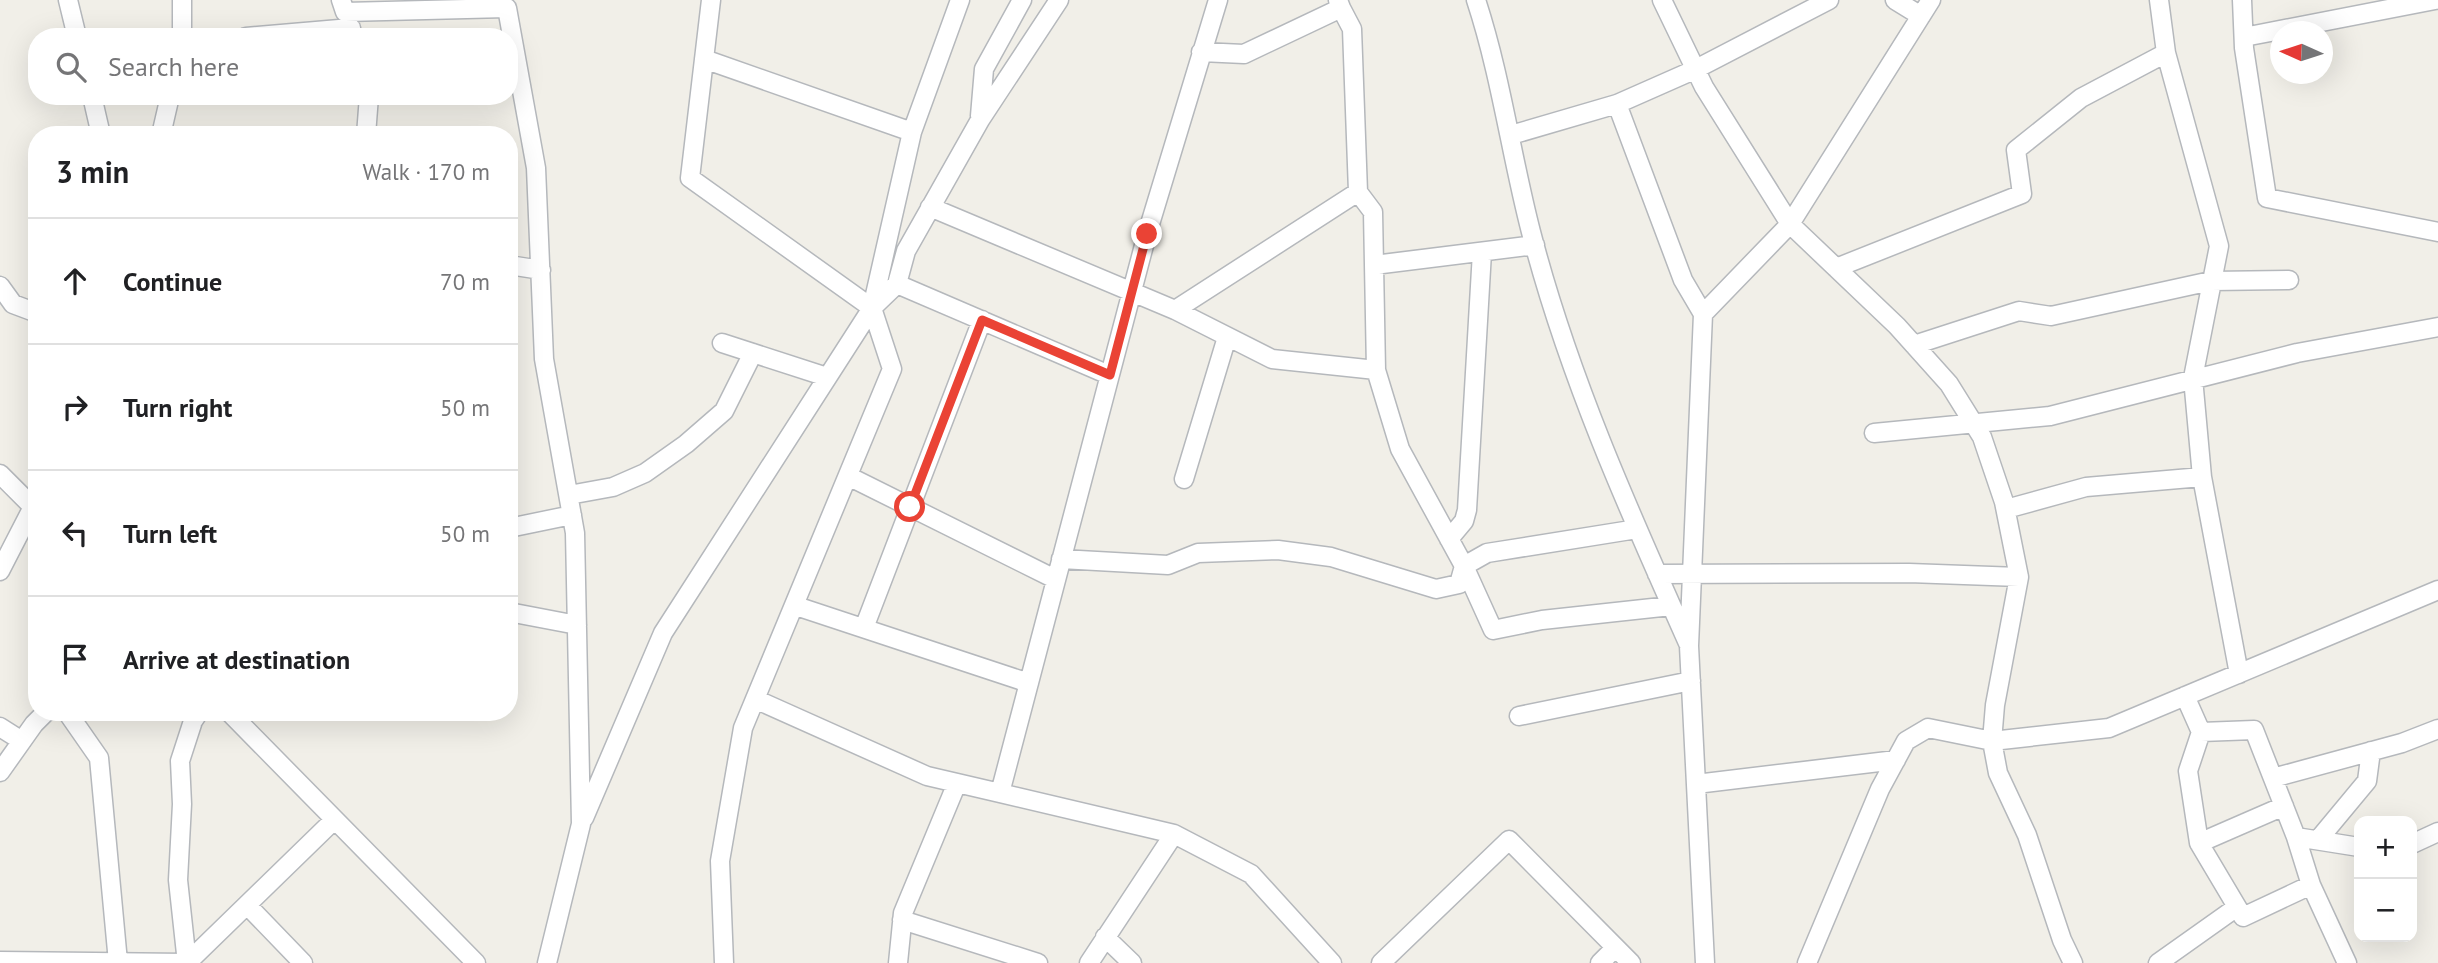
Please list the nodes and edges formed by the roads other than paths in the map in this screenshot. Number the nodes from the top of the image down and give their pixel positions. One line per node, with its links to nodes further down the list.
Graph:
1 (68, 0): 20 (street)
2 (182, 0): 21 (street)
3 (711, 0): 27 (street)
4 (960, 0): 38 (street)
5 (1022, 0): 34 (street)
6 (1059, 0): 34 (street)
7 (1218, 0): 25 (street)
8 (1476, 0): 39 (street)
9 (1662, 0): 29 (street)
10 (1829, 0): 29 (street)
11 (1895, 0): 18 (street)
12 (1931, 0): 18 (street)
13 (2159, 0): 26 (street)
14 (2242, 0): 24 (street)
15 (2435, 0): 24 (street)
16 (493, 4): 19 (street); 23 (street)
17 (1340, 4): 25 (street); 40 (street)
18 (1921, 16): 42 (street)
19 (347, 19): 22 (street)
20 (75, 28)
21 (183, 28)
22 (296, 28)
23 (511, 28)
24 (2244, 37): 43 (street)
25 (1201, 52): 54 (street)
26 (2166, 53): 48 (street); 51 (street)
27 (704, 60): 38 (street); 55 (street)
28 (518, 65): 49 (street)
29 (1695, 70): 30 (street); 42 (street)
30 (1617, 104): 39 (street); 58 (street)
31 (94, 105): 35 (street)
32 (168, 105): 36 (street)
33 (368, 105): 37 (street)
34 (980, 120): 41 (street)
35 (99, 126)
36 (163, 126)
37 (367, 126)
38 (912, 132): 55 (street)
39 (1511, 135): 44 (street)
40 (1358, 192): 46 (street); 57 (street)
41 (930, 207): 52 (street); 54 (street)
42 (1790, 224): 48 (street); 58 (street)
43 (2438, 232)
44 (1535, 245): 45 (street); 82 (street)
45 (1482, 252): 46 (street); 83 (street)
46 (1374, 265): 65 (street)
47 (518, 266): 49 (street)
48 (1836, 268): 63 (street)
49 (541, 270): 75 (street)
50 (2289, 280): 51 (street)
51 (2211, 281): 63 (street); 68 (street)
52 (897, 284): 55 (street); 59 (street)
53 (0, 286): 56 (street)
54 (1131, 293): 57 (street); 66 (street)
55 (872, 309): 67 (street); 72 (street)
56 (28, 310)
57 (1175, 310): 61 (street)
58 (1703, 314): 88 (street)
59 (982, 320): 66 (street); 77 (street)
60 (2438, 327): 68 (street)
61 (1227, 337): 65 (street); 74 (street)
62 (722, 343): 64 (street)
63 (1914, 345): 69 (street)
64 (753, 353): 67 (street); 75 (street)
65 (1376, 370): 83 (street)
66 (1110, 375): 84 (street)
67 (827, 377): 122 (street)
68 (2193, 378): 69 (street); 73 (street)
69 (1973, 422): 70 (street); 78 (street)
70 (1874, 433)
71 (0, 474): 76 (street)
72 (848, 476): 77 (street); 92 (street)
73 (2202, 477): 78 (street); 98 (street)
74 (1184, 479)
75 (569, 495): 79 (street)
76 (28, 499)
77 (910, 507): 90 (street); 96 (street)
78 (2006, 509): 89 (street)
79 (572, 515): 81 (street); 95 (street)
80 (28, 518): 86 (street)
81 (518, 526)
82 (1637, 529): 85 (street); 87 (street)
83 (1449, 539): 85 (street)
84 (1061, 559): 85 (street); 90 (street)
85 (1464, 566): 93 (street)
86 (0, 571)
87 (1657, 574): 88 (street); 93 (street)
88 (1694, 574): 89 (street); 97 (street)
89 (2019, 577): 112 (street)
90 (1055, 579): 100 (street)
91 (2438, 590): 98 (street)
92 (796, 606): 96 (street); 102 (street)
93 (1671, 606): 97 (street)
94 (518, 614): 95 (street)
95 (577, 625): 122 (street)
96 (864, 628): 100 (street)
97 (1689, 646): 99 (street)
98 (2239, 674): 101 (street)
99 (1691, 681): 103 (street); 118 (street)
100 (1029, 683): 119 (street)
101 (2185, 696): 110 (street); 112 (street)
102 (755, 699): 117 (street); 143 (street)
103 (1519, 716)
104 (39, 721): 111 (street)
105 (73, 721): 138 (street)
106 (193, 721): 139 (street)
107 (238, 721): 121 (street)
108 (0, 727): 111 (street)
109 (2438, 729): 113 (street)
110 (2201, 732): 116 (street); 128 (street)
111 (22, 741): 115 (street)
112 (1992, 741): 114 (street); 154 (street)
113 (2371, 751): 116 (street); 126 (street)
114 (1896, 760): 118 (street); 153 (street)
115 (0, 772)
116 (2273, 778): 120 (street)
117 (957, 783): 119 (street); 133 (street)
118 (1696, 784): 152 (street)
119 (1000, 793): 124 (street)
120 (2284, 806): 125 (street); 128 (street)
121 (333, 821): 131 (street); 141 (street)
122 (581, 824): 142 (street)
123 (2438, 832): 127 (street)
124 (1174, 834): 134 (street); 148 (street)
125 (2296, 837): 126 (street); 130 (street)
126 (2318, 840): 129 (street)
127 (2417, 842)
128 (2199, 843): 132 (street)
129 (2354, 845)
130 (2311, 885): 132 (street); 136 (street)
131 (247, 905): 139 (street); 140 (street)
132 (2236, 907): 155 (street)
133 (902, 920): 144 (street); 145 (street)
134 (1105, 937): 146 (street); 147 (street)
135 (1615, 948): 149 (street); 150 (street); 151 (street)
136 (2339, 960)
137 (0, 961): 138 (street)
138 (118, 962): 139 (street)
139 (187, 963)
140 (303, 963)
141 (477, 963)
142 (547, 963)
143 (724, 963)
144 (898, 963)
145 (1038, 963)
146 (1089, 963)
147 (1132, 963)
148 (1332, 963)
149 (1381, 963)
150 (1600, 963)
151 (1631, 963)
152 (1706, 963)
153 (1807, 963)
154 (2073, 963)
155 (2158, 963)

